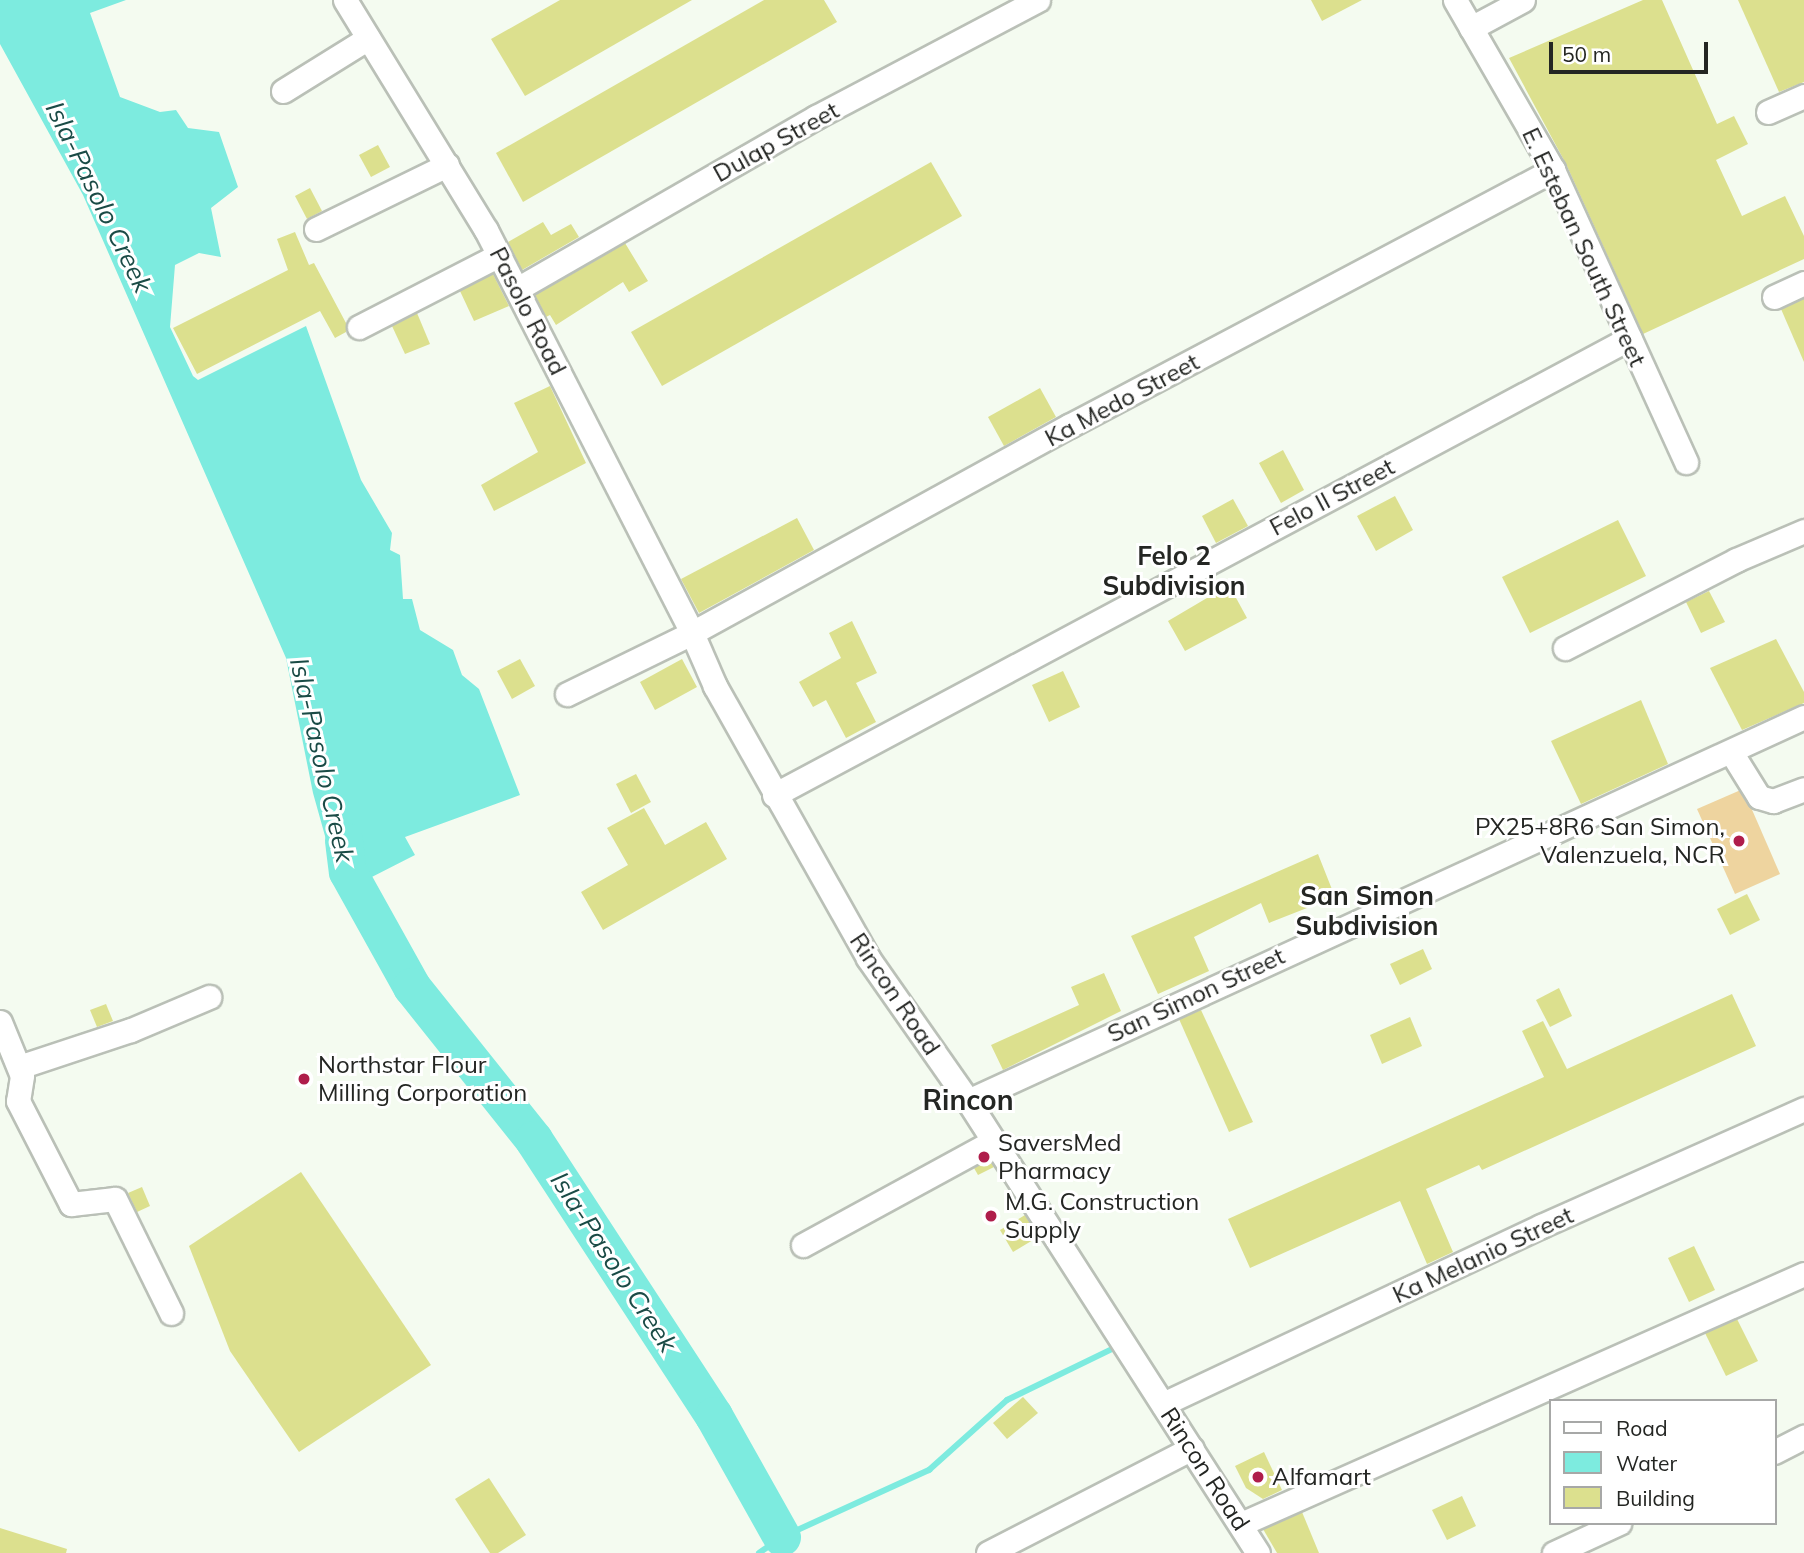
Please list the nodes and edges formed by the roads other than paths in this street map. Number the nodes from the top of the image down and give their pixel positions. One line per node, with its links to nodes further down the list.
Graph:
1 (345, 0): 6 (street, Pasolo Road)
2 (1038, 0): 15 (street, Dulap Street)
3 (1455, 0): 5 (street, E. Esteban South Street)
4 (1523, 0): 5 (street)
5 (1471, 28): 11 (street, E. Esteban South Street)
6 (368, 38): 7 (street); 10 (street, Pasolo Road)
7 (283, 91)
8 (1804, 96): 9 (street)
9 (1768, 112)
10 (447, 165): 12 (street); 13 (street, Pasolo Road)
11 (1553, 170): 18 (street, E. Esteban South Street); 21 (street, Ka Medo Street)
12 (316, 229)
13 (499, 256): 15 (street, Pasolo Road); 17 (street)
14 (1804, 282): 16 (street)
15 (517, 289): 21 (street, Pasolo Road)
16 (1774, 296)
17 (359, 327)
18 (1630, 338): 19 (street, E. Esteban South Street); 27 (street, Felo II Street)
19 (1686, 462)
20 (1804, 531): 22 (street)
21 (692, 633): 23 (street, Ka Medo Street); 27 (street, Rincon Road)
22 (1565, 648)
23 (567, 694)
24 (1804, 717): 25 (street, San Simon Street)
25 (1731, 752): 26 (street); 31 (street, San Simon Street)
26 (1804, 789)
27 (774, 795): 31 (street, Rincon Road)
28 (209, 997): 30 (street)
29 (0, 1022): 30 (street)
30 (19, 1067): 36 (street)
31 (968, 1101): 33 (street, Rincon Road)
32 (1804, 1109): 37 (street, Ka Melanio Street)
33 (994, 1141): 34 (street); 37 (street, Rincon Road)
34 (803, 1245)
35 (1804, 1274): 41 (street)
36 (171, 1313)
37 (1163, 1404): 39 (street, Rincon Road)
38 (1804, 1437): 40 (street)
39 (1192, 1448): 41 (street, Rincon Road); 43 (street)
40 (1776, 1451)
41 (1241, 1524): 44 (street, Rincon Road)
42 (1615, 1525): 45 (street)
43 (988, 1553)
44 (1258, 1553)
45 (1554, 1553)

